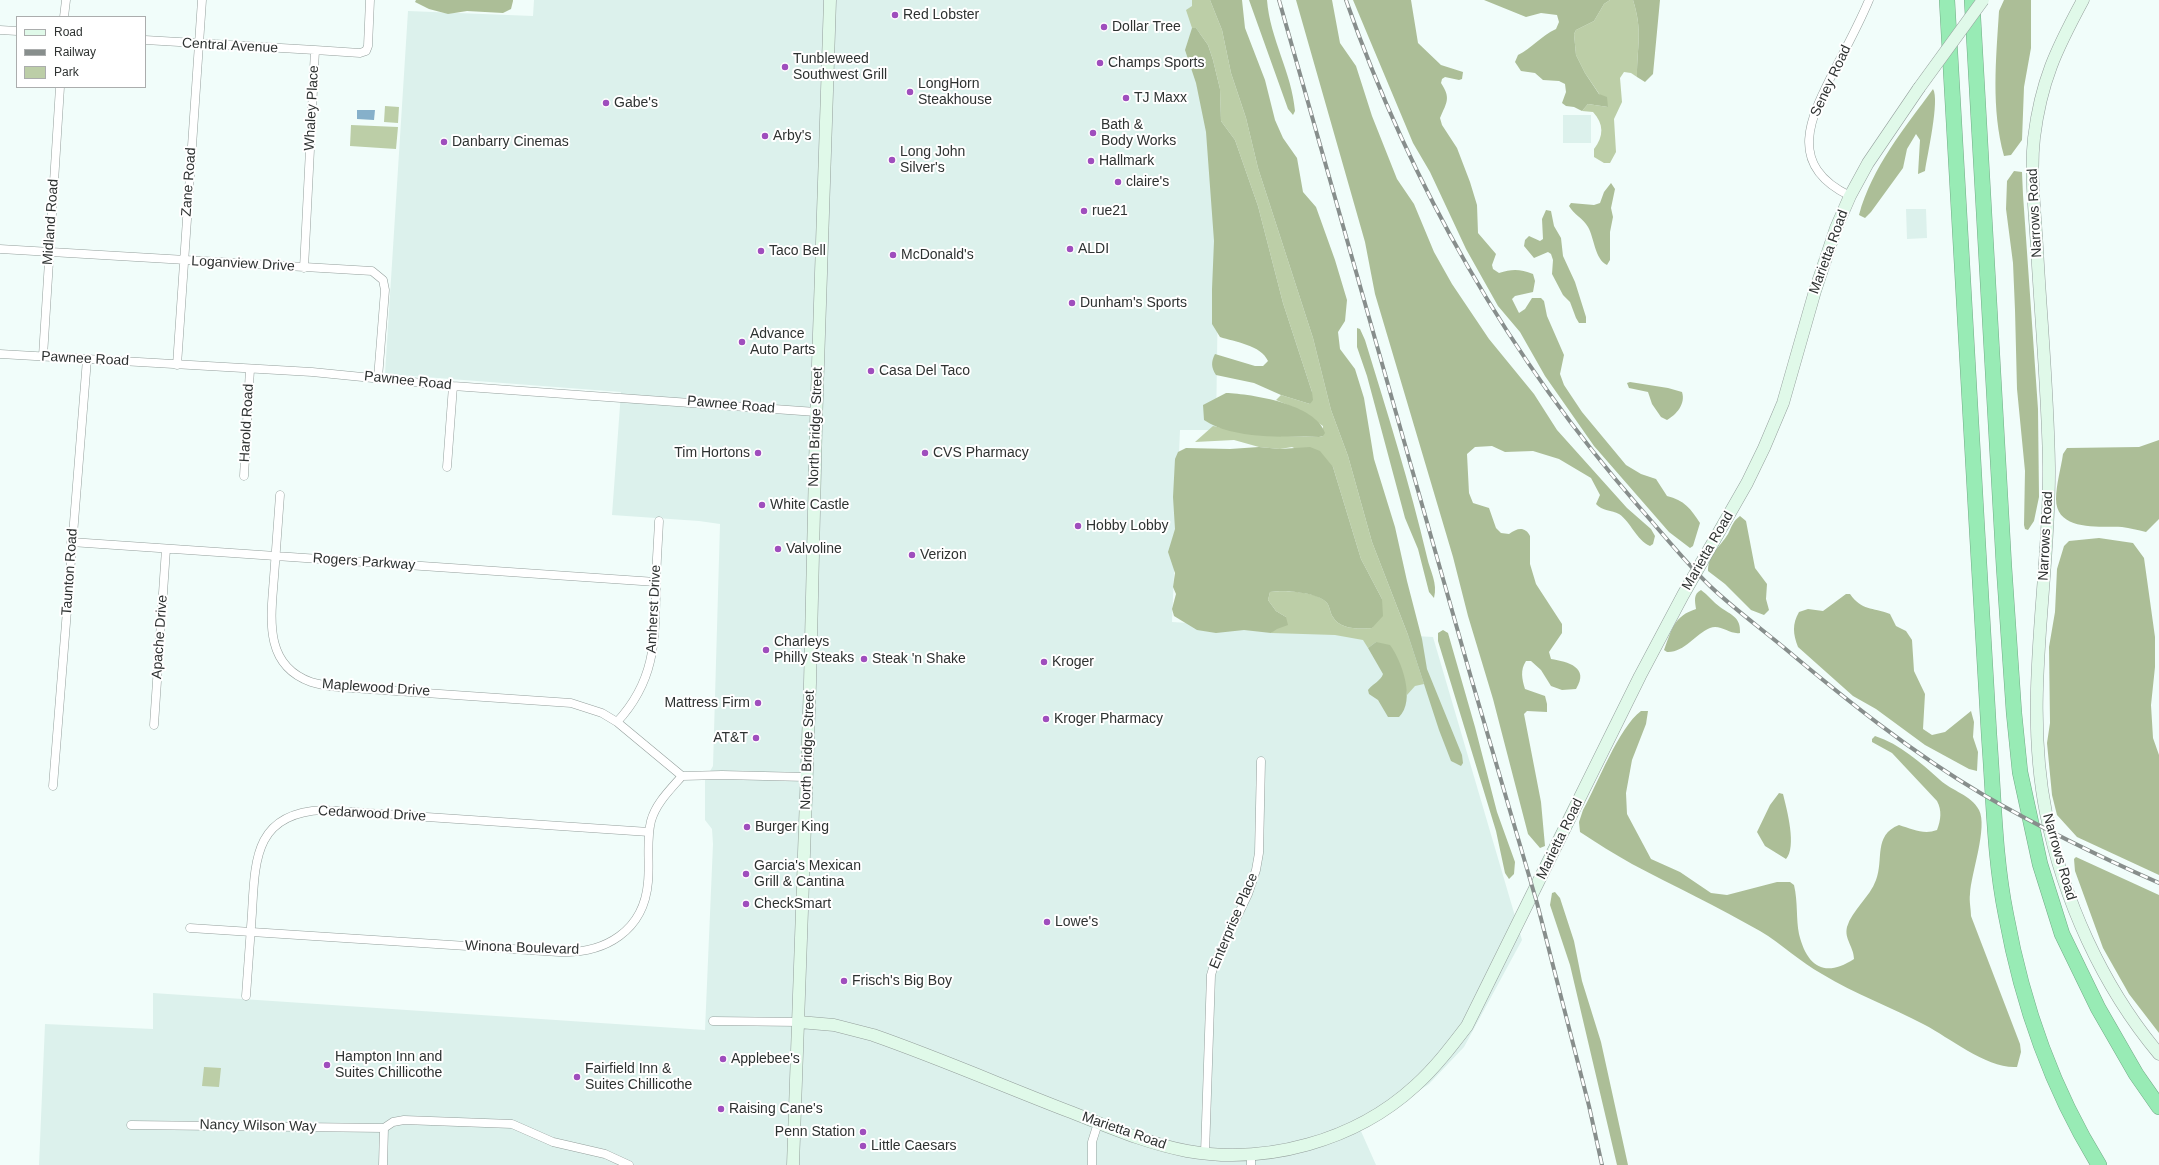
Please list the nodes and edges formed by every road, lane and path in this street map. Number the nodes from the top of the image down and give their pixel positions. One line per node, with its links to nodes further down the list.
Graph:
1 (66, 0): 10 (street)
2 (202, 0): 14 (street, Zane Road)
3 (370, 0): 15 (street, Whaley Place)
4 (830, 0): 29 (street, North Bridge Street)
5 (1869, 0): 17 (street, Seney Road)
6 (1947, 0): 61 (highway)
7 (1972, 0): 51 (highway)
8 (1983, 0): 17 (street, Marietta Road, bridge)
9 (2083, 0): 50 (street, Narrows Road)
10 (64, 16)
11 (0, 30): 12 (street)
12 (16, 31)
13 (146, 40): 14 (street, Central Avenue)
14 (198, 44): 15 (street, Central Avenue); 20 (street, Zane Road)
15 (315, 50): 21 (street, Whaley Place)
16 (60, 88): 19 (street, Midland Road)
17 (1850, 196): 56 (street, Marietta Road)
18 (0, 249): 19 (street, Loganview Drive)
19 (48, 252): 20 (street, Loganview Drive); 23 (street, Midland Road)
20 (184, 261): 21 (street, Loganview Drive); 25 (street, Zane Road)
21 (304, 268): 27 (street, Loganview Drive)
22 (0, 354): 23 (street, Pawnee Road)
23 (43, 356): 24 (street, Pawnee Road)
24 (87, 359): 25 (street, Pawnee Road); 34 (street, Taunton Road)
25 (177, 365): 26 (street, Pawnee Road)
26 (250, 369): 27 (street, Pawnee Road); 31 (street, Harold Road)
27 (378, 378): 28 (street, Pawnee Road)
28 (453, 386): 29 (street, Pawnee Road); 30 (street)
29 (816, 412): 42 (street, North Bridge Street)
30 (448, 467)
31 (244, 476)
32 (280, 495): 36 (street, Maplewood Drive)
33 (658, 522): 37 (street, Amherst Drive)
34 (71, 542): 35 (street, Rogers Parkway); 43 (street, Taunton Road)
35 (166, 549): 36 (street, Rogers Parkway); 39 (street, Apache Drive)
36 (276, 556): 37 (street, Rogers Parkway); 38 (street, Maplewood Drive)
37 (656, 582): 38 (street, Amherst Drive)
38 (617, 722): 41 (street)
39 (154, 725)
40 (1261, 761): 55 (street, Enterprise Place)
41 (682, 776): 42 (street); 44 (street, Winona Boulevard)
42 (806, 777): 49 (street, North Bridge Street)
43 (53, 786)
44 (649, 832): 46 (street, Winona Boulevard); 46 (street, Cedarwood Drive)
45 (190, 928): 46 (street, Winona Boulevard)
46 (250, 932): 47 (street, Cedarwood Drive)
47 (246, 996)
48 (713, 1020): 49 (street)
49 (799, 1022): 52 (street, Marietta Road); 59 (street, North Bridge Street)
50 (2159, 1054)
51 (2159, 1107)
52 (1098, 1123): 55 (street, Marietta Road); 60 (street)
53 (131, 1125): 54 (street, Nancy Wilson Way)
54 (384, 1128): 57 (street); 58 (street)
55 (1205, 1153): 56 (street, Marietta Road)
56 (1251, 1160)
57 (383, 1165)
58 (629, 1165)
59 (793, 1165)
60 (1092, 1165)
61 (2099, 1165)

